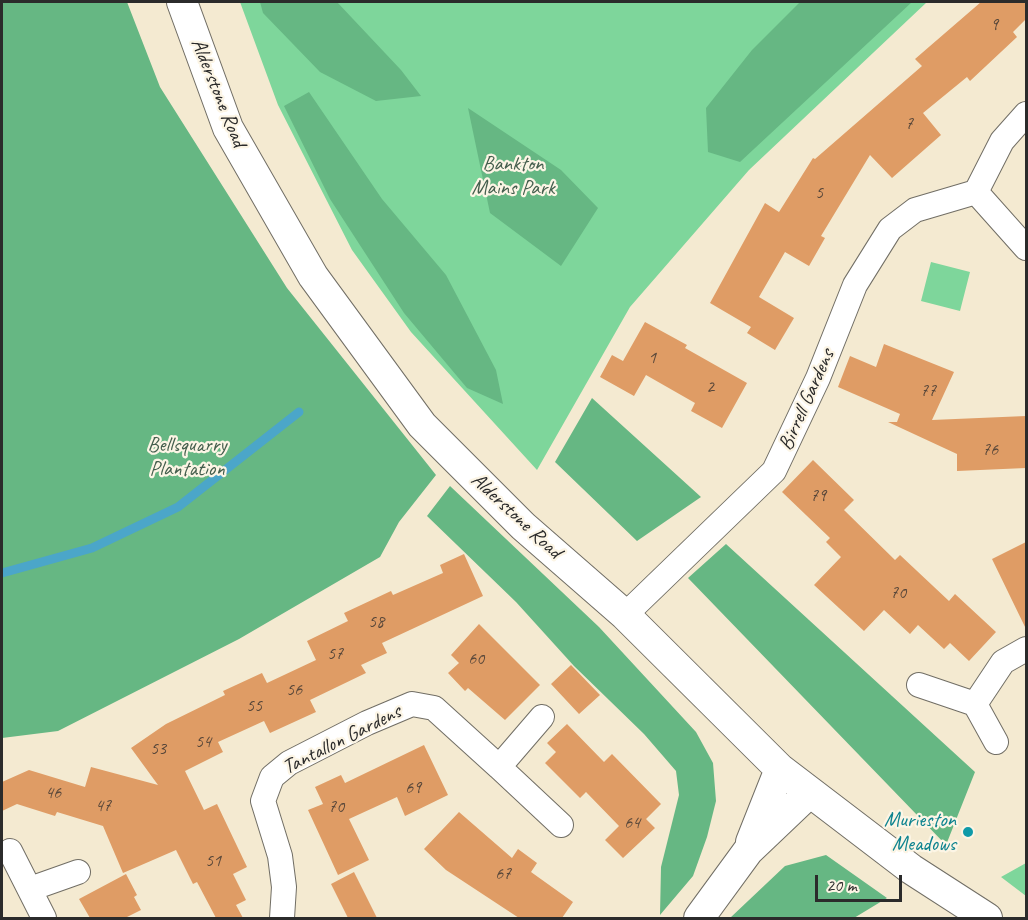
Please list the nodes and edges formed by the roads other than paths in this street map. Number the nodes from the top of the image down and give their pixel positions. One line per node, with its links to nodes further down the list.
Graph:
1 (182, 2): 5 (street, Alderstone Road)
2 (1026, 114): 3 (street)
3 (976, 192): 4 (street); 5 (street, Birrell Gardens)
4 (1026, 248)
5 (626, 615): 12 (street, Alderstone Road)
6 (1026, 649): 8 (street)
7 (919, 686): 8 (street)
8 (975, 704): 10 (street)
9 (542, 717): 11 (street)
10 (996, 742)
11 (499, 767): 14 (street, Tantallon Gardens); 20 (street, Tantallon Gardens)
12 (780, 770): 13 (street, Alderstone Road); 16 (street)
13 (808, 794): 16 (street); 22 (street, Alderstone Road)
14 (561, 825)
15 (10, 851): 18 (street)
16 (748, 851): 21 (street)
17 (78, 872): 18 (street)
18 (30, 889): 19 (street)
19 (44, 918)
20 (282, 918)
21 (699, 918)
22 (987, 918)

